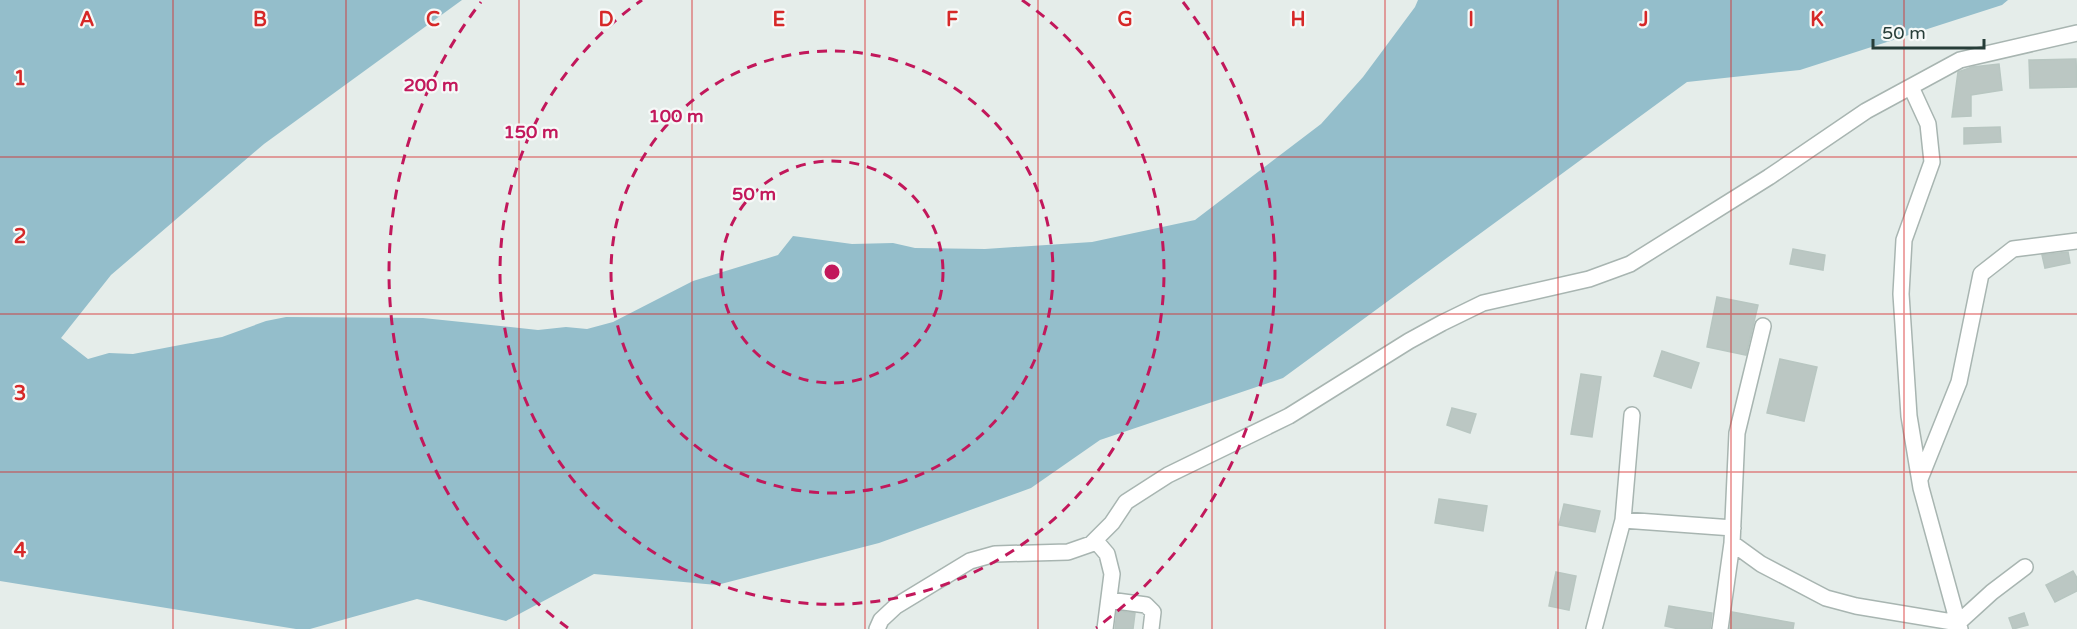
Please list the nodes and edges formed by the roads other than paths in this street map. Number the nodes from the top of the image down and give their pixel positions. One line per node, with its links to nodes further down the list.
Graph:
1 (2077, 33): 2 (street)
2 (1911, 87): 6 (street); 9 (street)
3 (2077, 241): 6 (street)
4 (1763, 326): 8 (street)
5 (1632, 415): 7 (street)
6 (1920, 478): 13 (street)
7 (1623, 520): 8 (street); 17 (street)
8 (1732, 536): 12 (street); 18 (street)
9 (1095, 540): 11 (street); 14 (street)
10 (2025, 567): 13 (street)
11 (1109, 600): 15 (street); 16 (street)
12 (1929, 624): 13 (street)
13 (1959, 626)
14 (877, 629)
15 (1105, 629)
16 (1152, 629)
17 (1594, 629)
18 (1720, 629)

